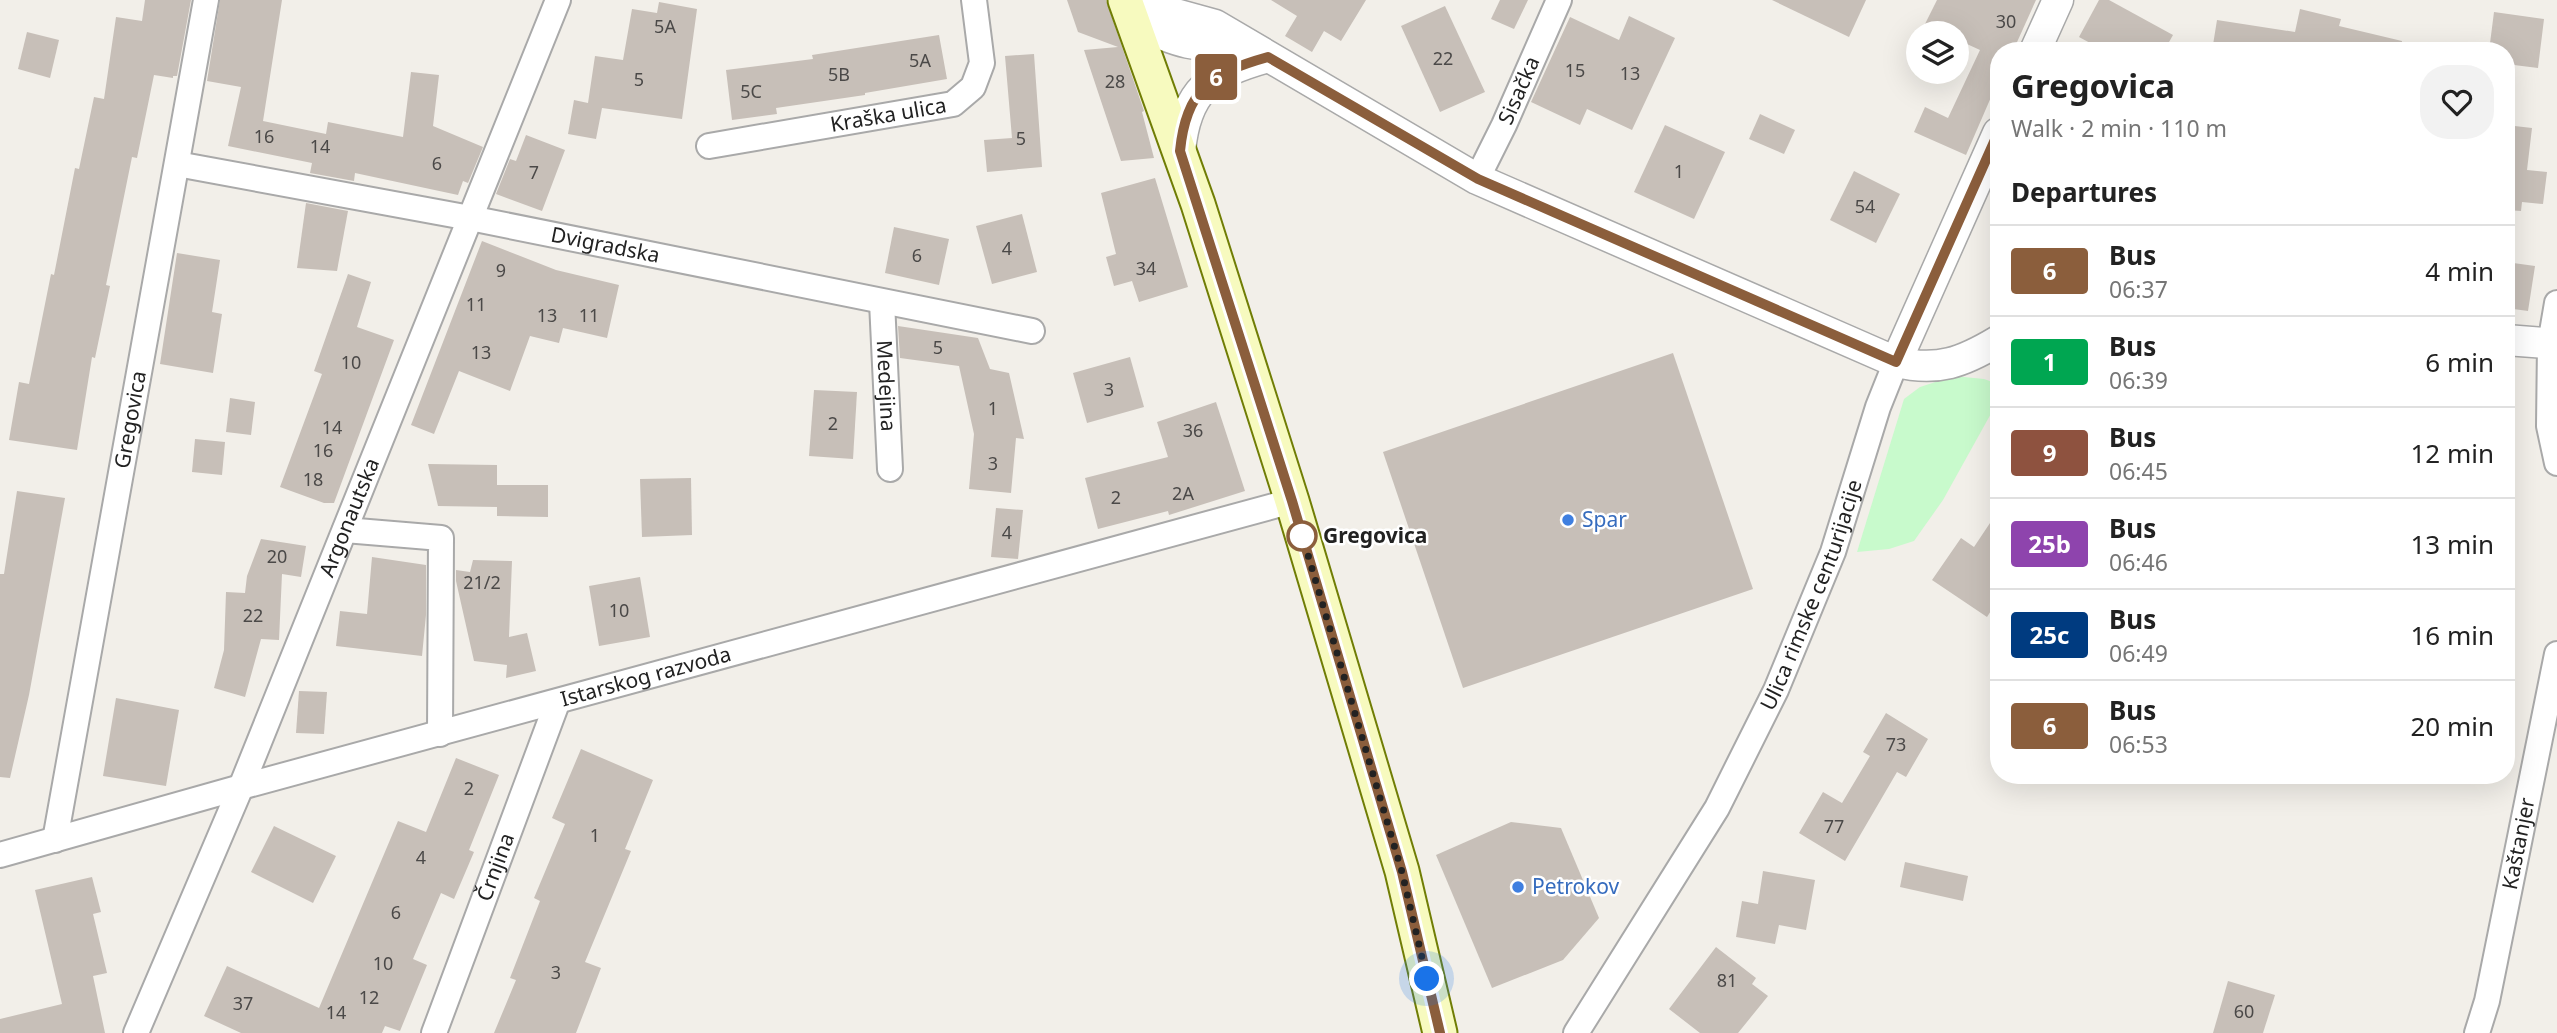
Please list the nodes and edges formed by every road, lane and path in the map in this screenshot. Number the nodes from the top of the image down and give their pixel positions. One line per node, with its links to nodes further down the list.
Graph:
1 (206, 0): 12 (street, Gregovica)
2 (558, 0): 14 (street, Argonautska)
3 (974, 0): 9 (street, Kraška ulica)
4 (1559, 0): 13 (street, Sisačka)
5 (2058, 0): 7 (street)
6 (1128, 9): 8 (street); 10 (main road)
7 (2039, 42)
8 (1258, 51): 10 (street); 13 (street)
9 (709, 146)
10 (1180, 151): 24 (main road)
11 (1990, 151): 21 (street, Ulica rimske centurijacije)
12 (177, 164): 14 (street, Dvigradska); 30 (street, Gregovica)
13 (1478, 179): 21 (street)
14 (470, 218): 15 (street, Dvigradska); 25 (street, Argonautska)
15 (882, 302): 17 (street, Dvigradska); 23 (street, Medejina)
16 (2557, 303): 19 (street)
17 (1032, 331)
18 (2515, 341): 19 (street)
19 (2554, 344): 22 (street)
20 (1990, 346): 21 (street)
21 (1896, 362): 35 (street, Ulica rimske centurijacije)
22 (2557, 463)
23 (890, 469)
24 (1292, 501): 27 (street, Istarskog razvoda); 34 (main road)
25 (345, 530): 28 (street); 29 (street, Argonautska)
26 (2557, 654): 36 (street, Kaštanjer)
27 (556, 703): 28 (street, Istarskog razvoda); 33 (street, Črnjina)
28 (440, 734): 29 (street, Istarskog razvoda)
29 (241, 787): 30 (street, Istarskog razvoda); 32 (street, Argonautska)
30 (55, 840): 31 (street, Istarskog razvoda)
31 (0, 855)
32 (136, 1033)
33 (434, 1033)
34 (1440, 1033)
35 (1576, 1033)
36 (2477, 1033)

